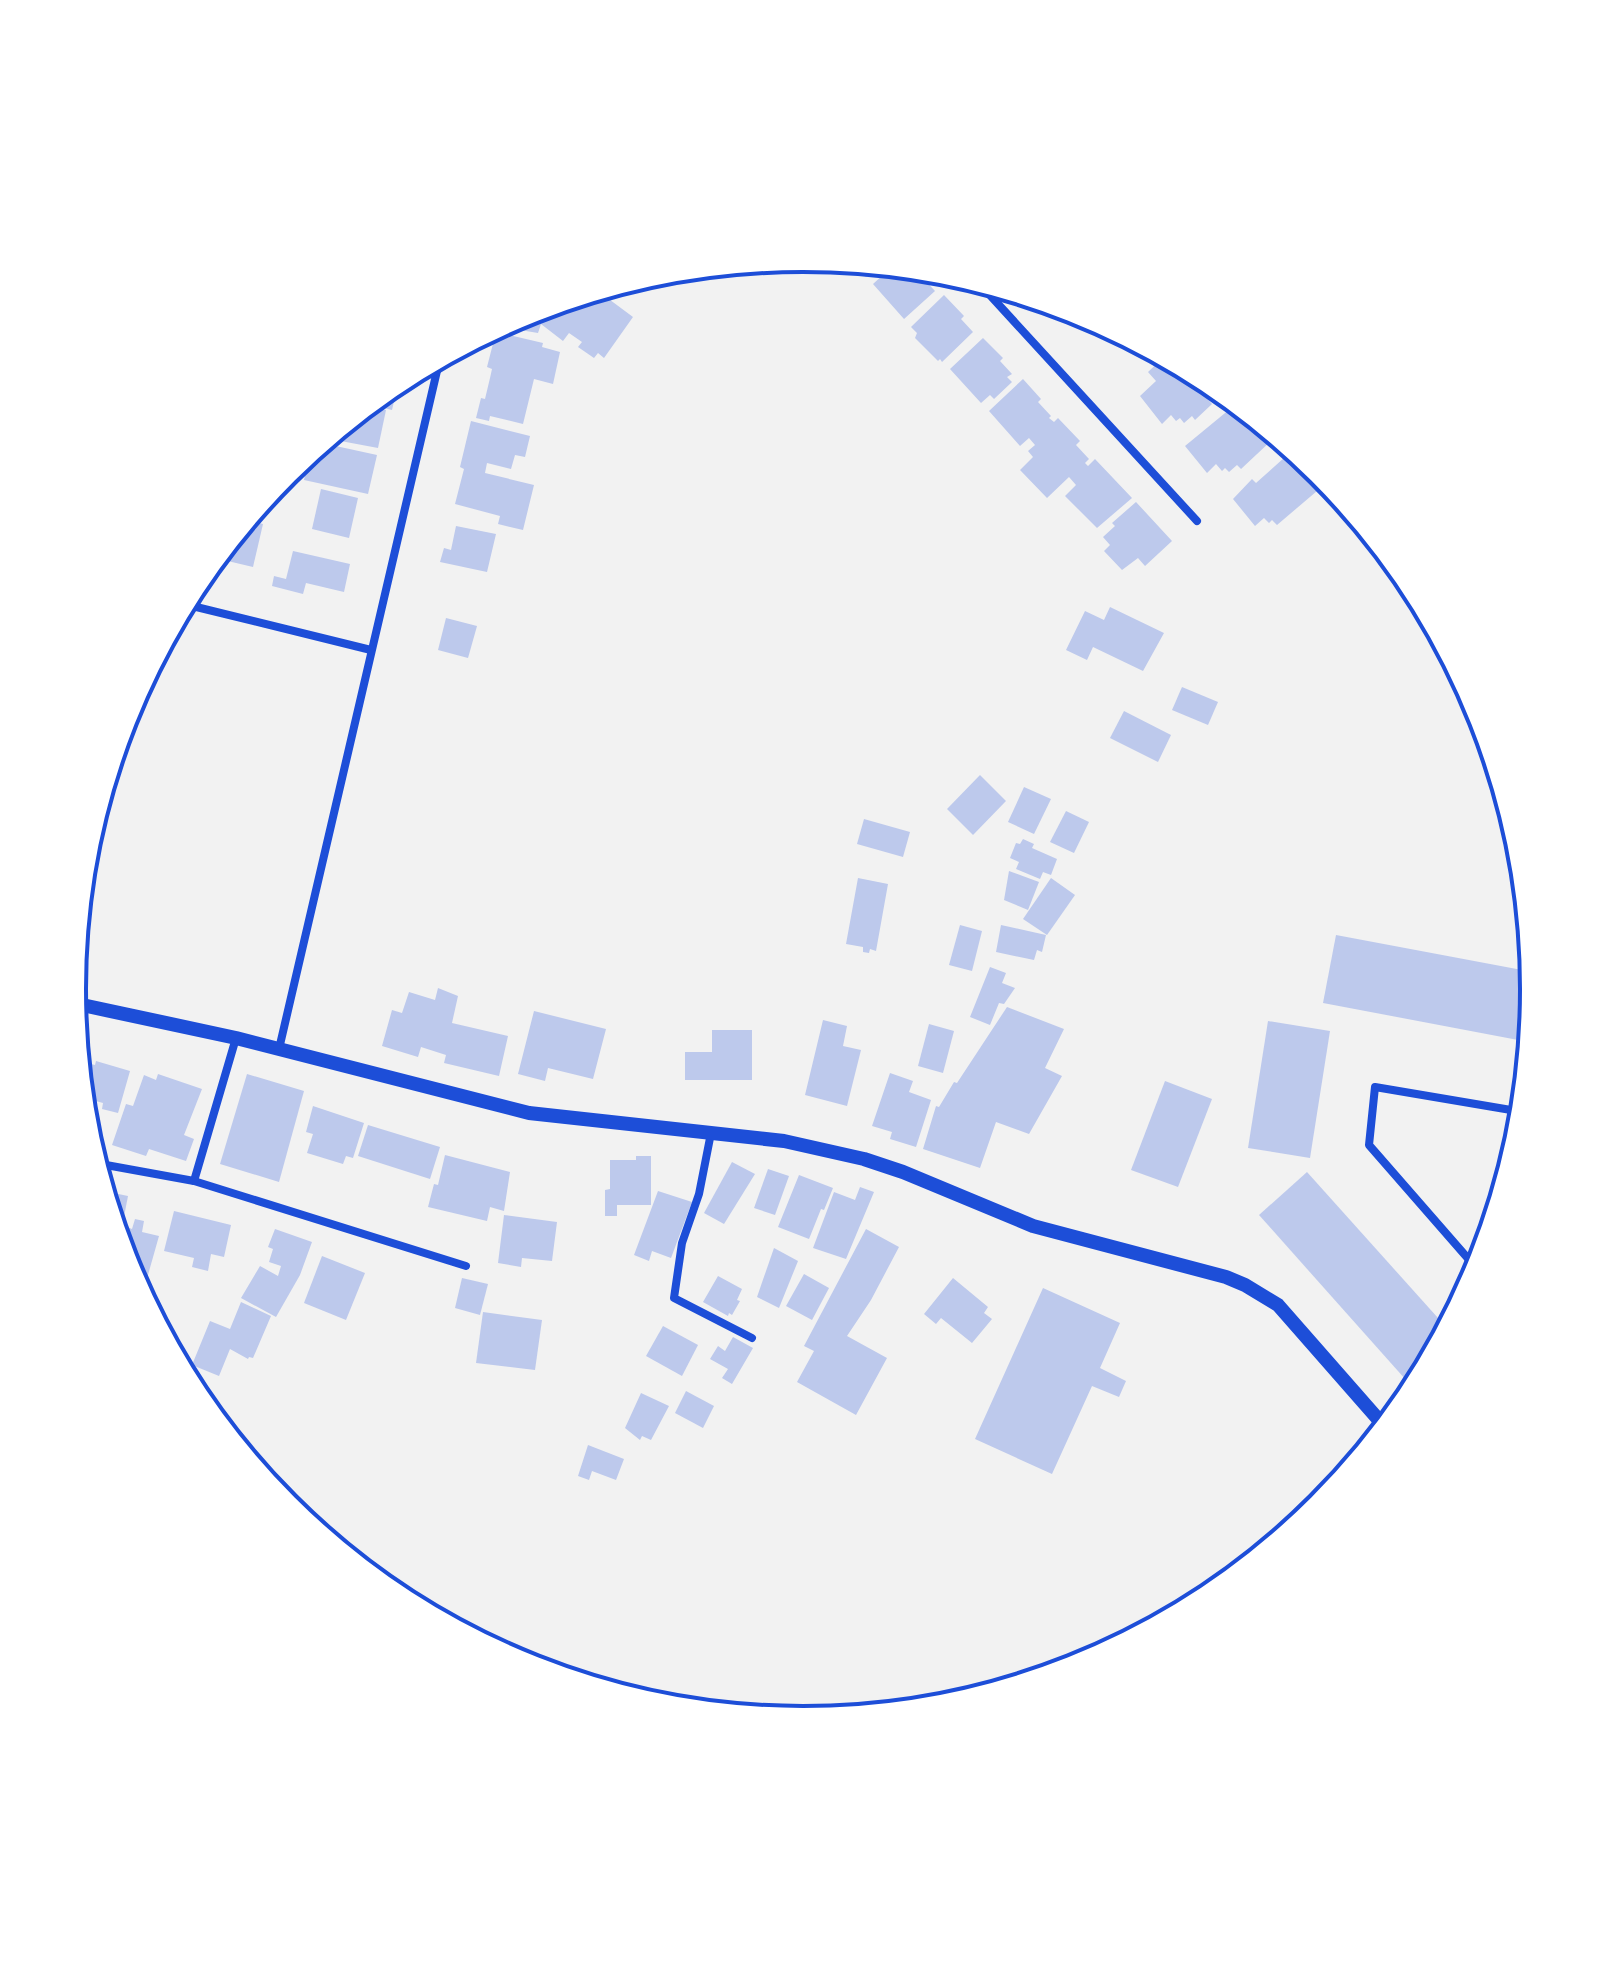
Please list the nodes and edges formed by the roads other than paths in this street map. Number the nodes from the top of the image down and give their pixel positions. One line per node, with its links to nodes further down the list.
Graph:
1 (998, 299): 3 (street)
2 (436, 373): 5 (street)
3 (1197, 521)
4 (197, 607): 5 (street)
5 (371, 650): 8 (street)
6 (87, 1006): 7 (street)
7 (236, 1038): 8 (street); 12 (street)
8 (279, 1049): 10 (street)
9 (1509, 1110): 13 (street)
10 (711, 1133): 15 (street); 16 (street)
11 (108, 1165): 12 (street)
12 (194, 1181): 14 (street)
13 (1467, 1258)
14 (466, 1266)
15 (752, 1338)
16 (1377, 1418)

